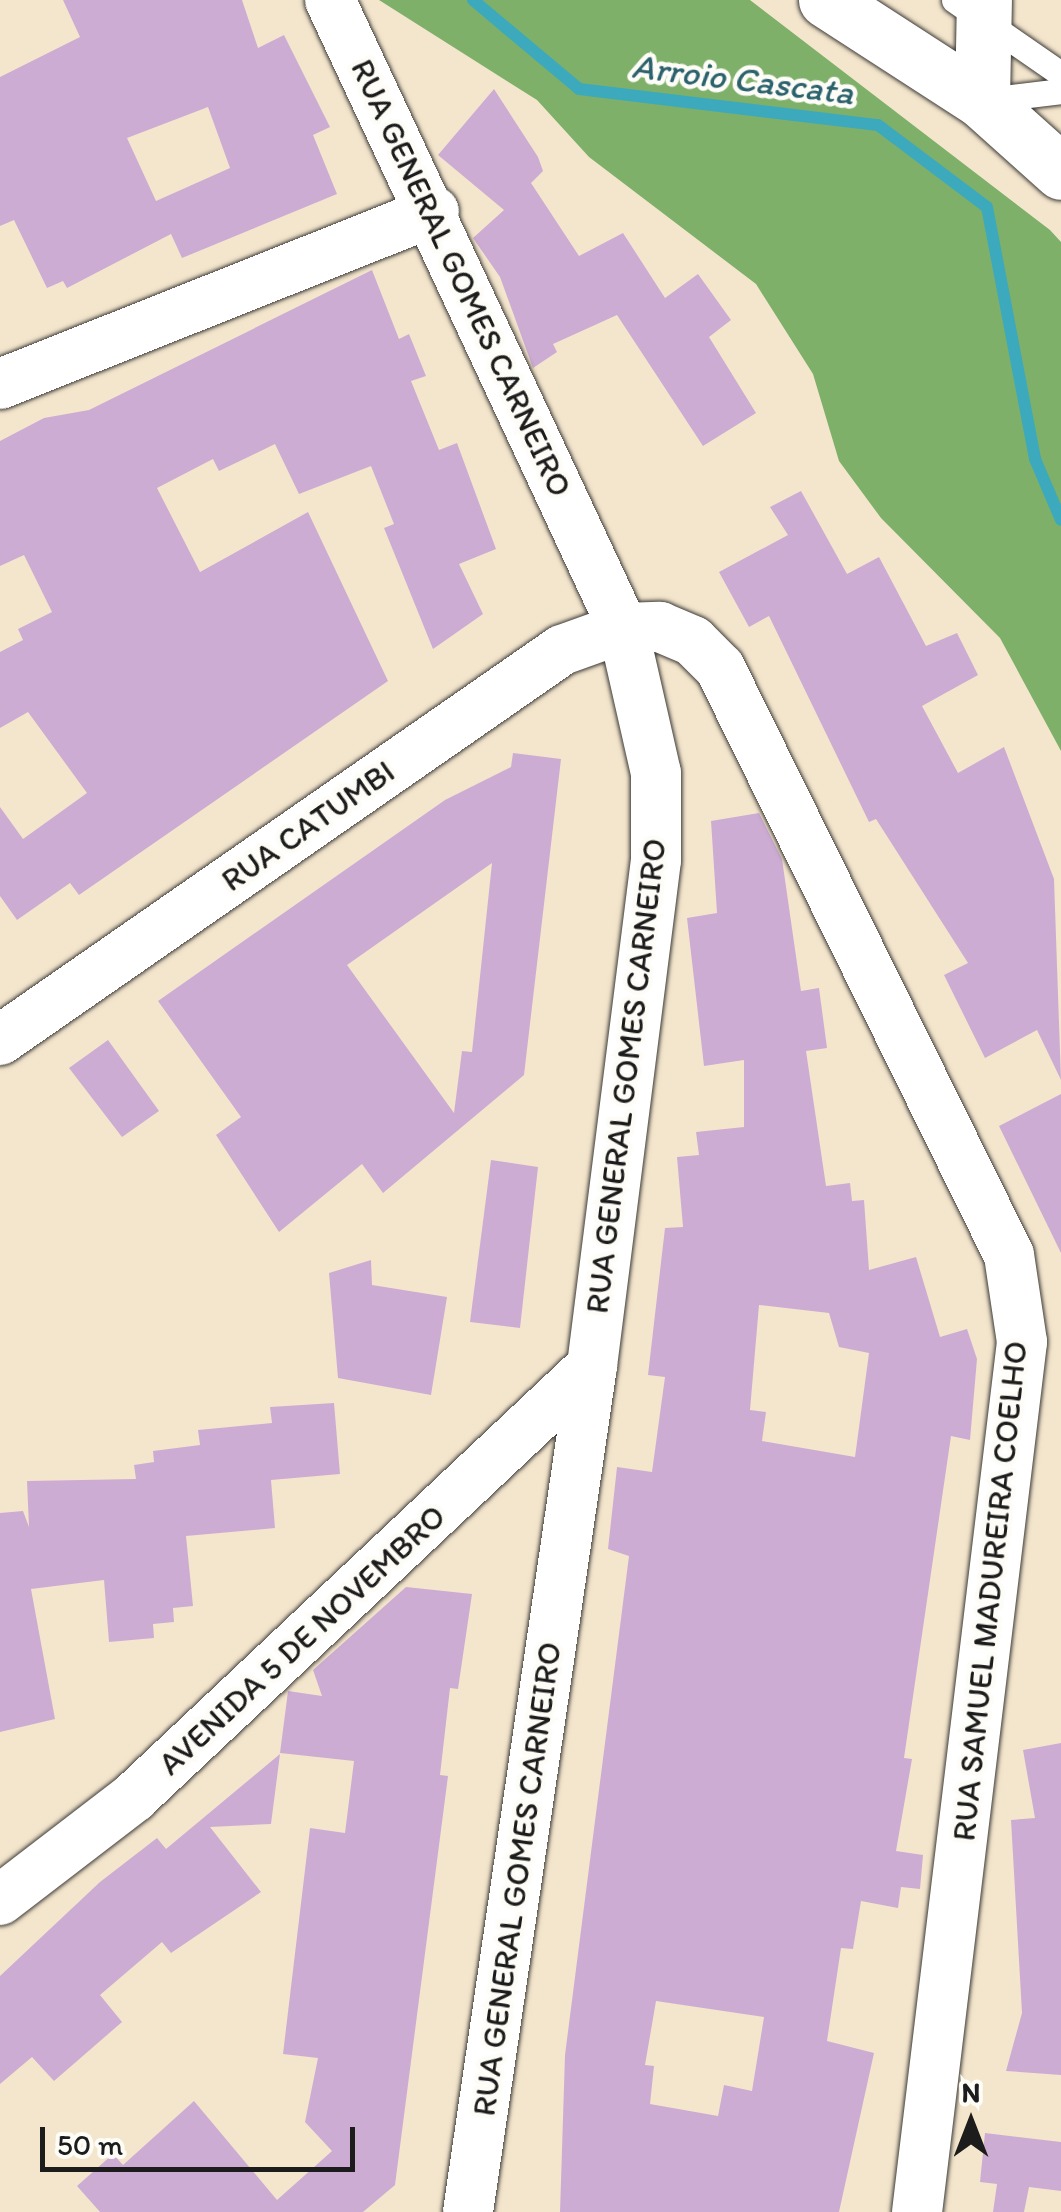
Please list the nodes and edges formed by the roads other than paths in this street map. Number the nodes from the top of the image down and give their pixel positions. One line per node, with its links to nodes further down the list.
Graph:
1 (330, 0): 8 (street, RUA GENERAL GOMES CARNEIRO)
2 (826, 0): 6 (main road)
3 (972, 5): 4 (lane); 6 (main road)
4 (1061, 74)
5 (1061, 91): 6 (lane)
6 (982, 101): 7 (main road)
7 (1061, 172)
8 (434, 211): 9 (street); 10 (street, RUA GENERAL GOMES CARNEIRO)
9 (0, 384)
10 (623, 628): 11 (street, RUA CATUMBI); 12 (street, RUA GENERAL GOMES CARNEIRO); 15 (street, RUA SAMUEL MADUREIRA COELHO)
11 (0, 1040)
12 (592, 1366): 13 (street, AVENIDA 5 DE NOVEMBRO); 14 (street, RUA GENERAL GOMES CARNEIRO)
13 (0, 1900)
14 (468, 2212)
15 (917, 2212)

